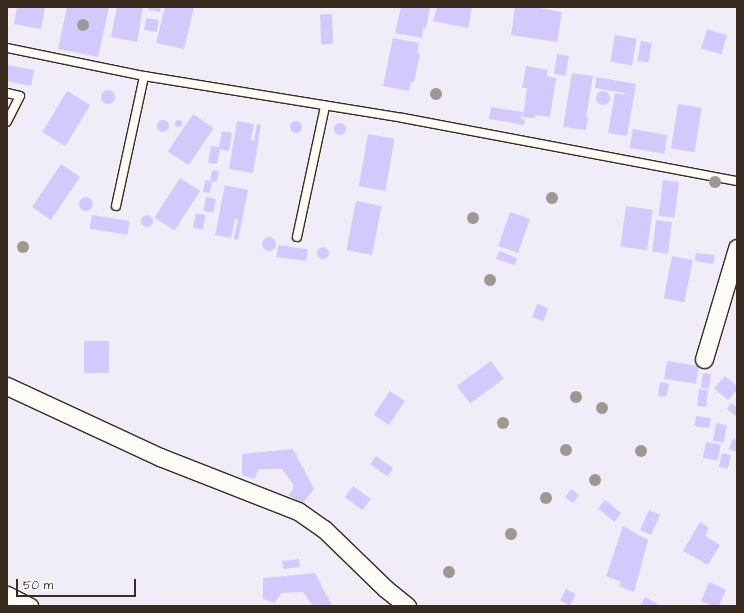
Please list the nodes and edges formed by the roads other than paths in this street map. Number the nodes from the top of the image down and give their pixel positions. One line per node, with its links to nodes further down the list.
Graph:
1 (7, 48): 2 (lane)
2 (144, 76): 4 (lane); 7 (lane)
3 (7, 93): 5 (lane)
4 (325, 106): 6 (lane); 8 (lane)
5 (7, 122)
6 (737, 181)
7 (116, 206)
8 (297, 237)
9 (737, 248): 10 (street)
10 (704, 359)
11 (7, 386): 14 (street)
12 (7, 595): 13 (street)
13 (29, 606)
14 (407, 606)

